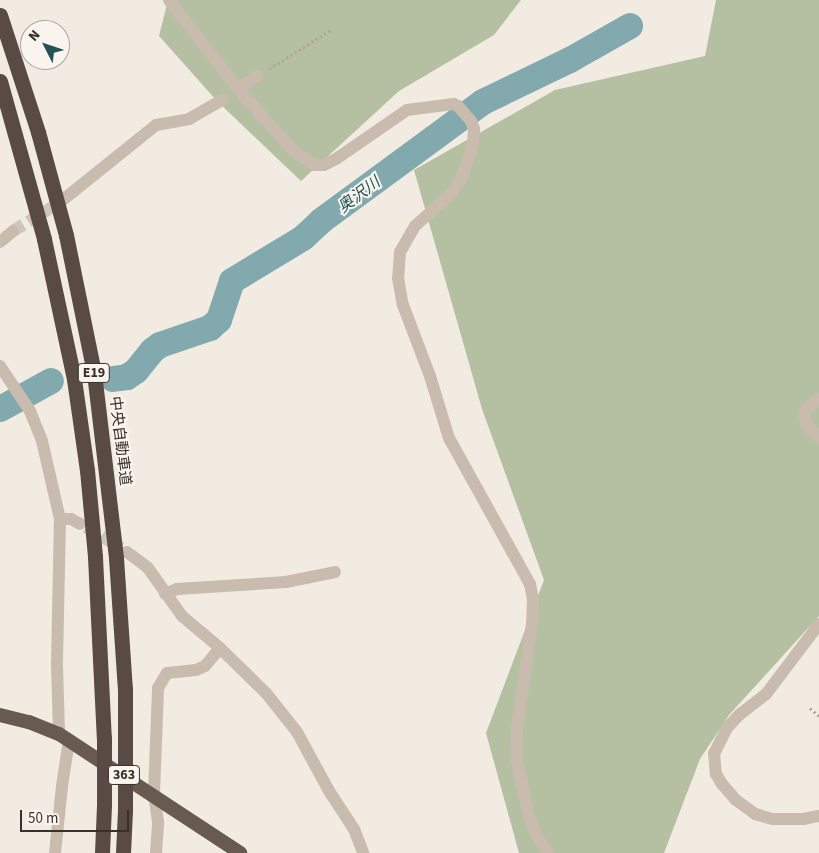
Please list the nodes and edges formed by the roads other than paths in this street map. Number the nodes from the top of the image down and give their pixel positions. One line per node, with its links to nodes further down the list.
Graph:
1 (169, 0): 5 (street)
2 (0, 16): 26 (highway, 中央自動車道 / E19, bridge)
3 (257, 76): 5 (street)
4 (0, 81): 25 (highway, E19, bridge)
5 (238, 88): 30 (street)
6 (222, 99): 7 (street)
7 (59, 203)
8 (13, 231): 9 (street)
9 (0, 242)
10 (0, 366): 13 (street)
11 (819, 399): 12 (street)
12 (819, 437)
13 (60, 519): 14 (street); 21 (street)
14 (80, 524)
15 (127, 552): 17 (street)
16 (335, 572): 17 (street)
17 (165, 594): 19 (street)
18 (819, 624): 23 (street)
19 (220, 648): 22 (street); 29 (street)
20 (0, 715): 21 (highway, 363)
21 (64, 737): 22 (highway, 363); 24 (street)
22 (154, 794): 27 (street); 28 (highway, 363)
23 (819, 816)
24 (56, 853)
25 (102, 853)
26 (123, 853)
27 (156, 853)
28 (240, 853)
29 (363, 853)
30 (548, 853)

